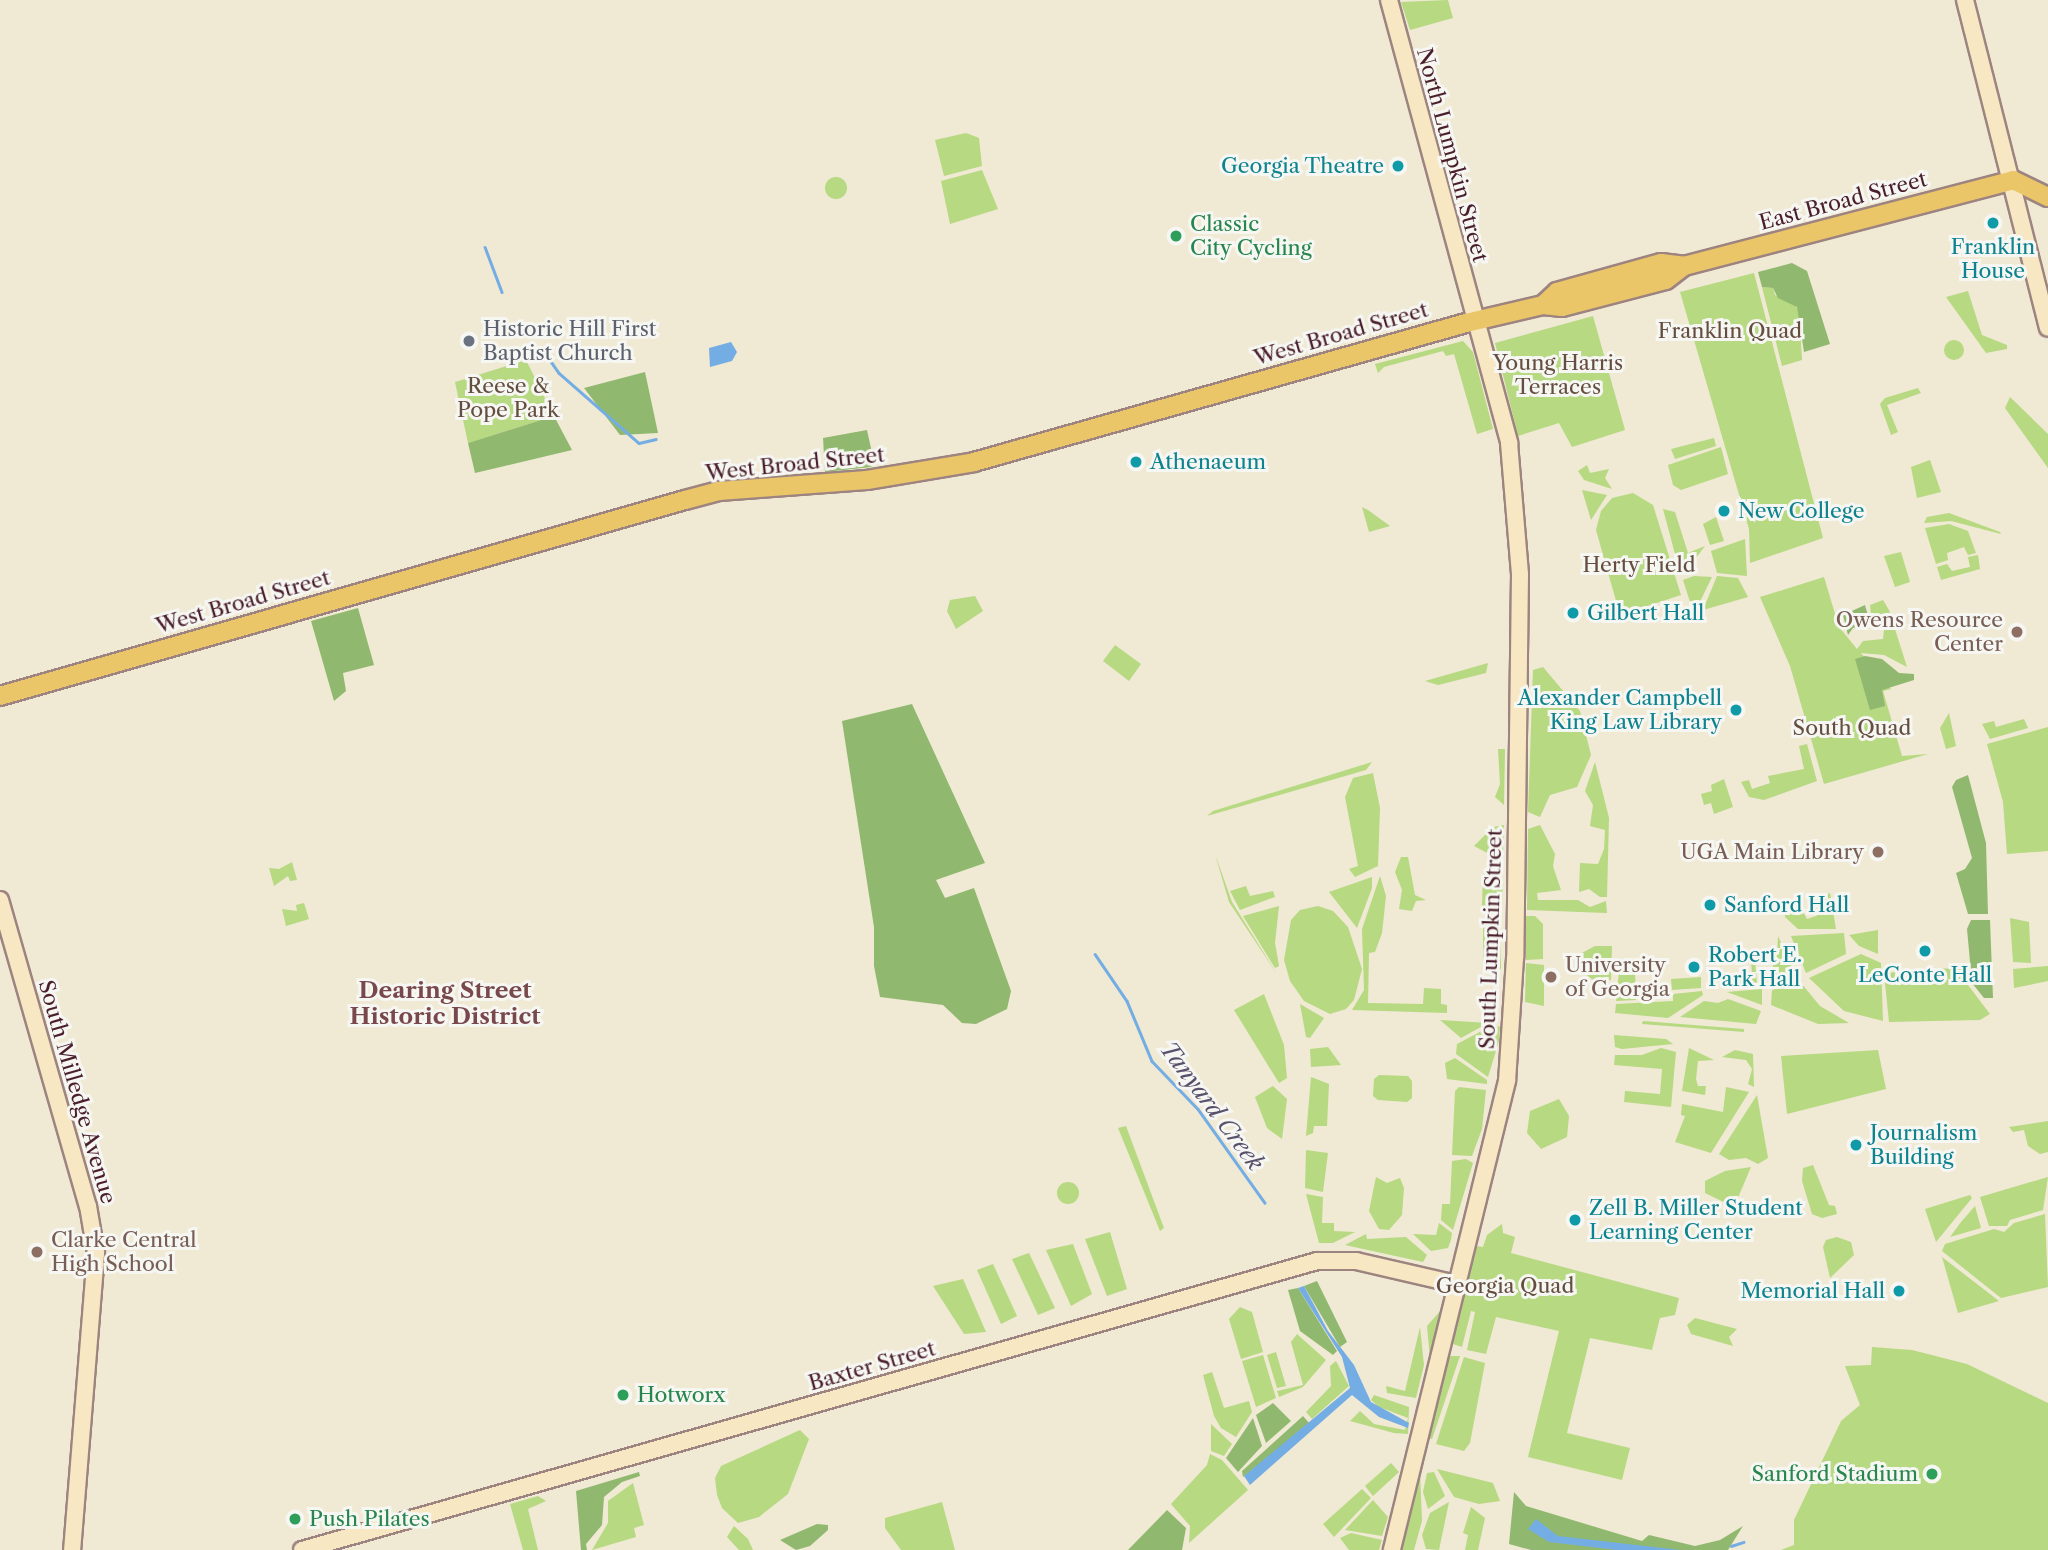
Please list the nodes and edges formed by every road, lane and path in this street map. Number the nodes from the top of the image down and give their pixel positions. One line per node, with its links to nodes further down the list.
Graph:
1 (1389, 0): 5 (main road, North Lumpkin Street)
2 (1965, 0): 3 (main road)
3 (2013, 180): 4 (main road); 5 (main road, East Broad Street); 6 (main road)
4 (2048, 197)
5 (1476, 321): 7 (main road, West Broad Street); 9 (main road, South Lumpkin Street)
6 (2048, 328)
7 (0, 696)
8 (0, 900): 10 (main road, South Milledge Avenue)
9 (1457, 1284): 11 (main road, Baxter Street); 12 (main road, South Lumpkin Street)
10 (72, 1550)
11 (302, 1550)
12 (1392, 1550)

